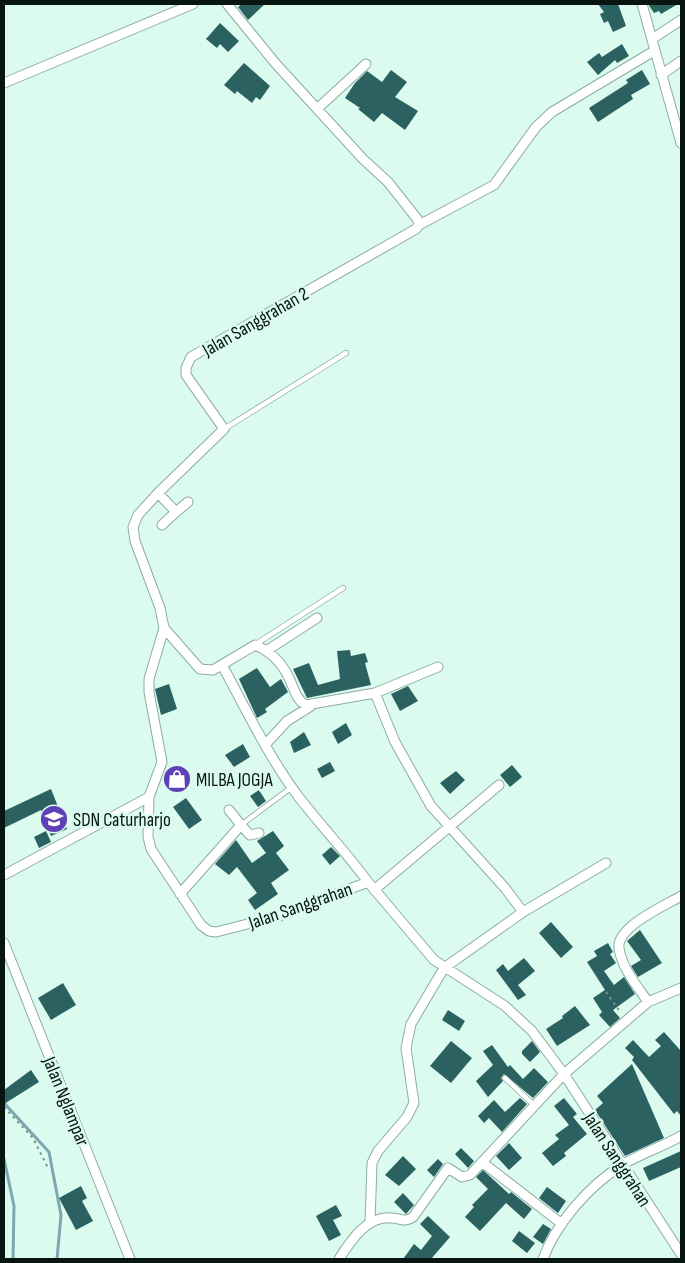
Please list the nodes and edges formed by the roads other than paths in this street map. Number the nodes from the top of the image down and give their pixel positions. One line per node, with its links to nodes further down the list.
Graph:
1 (227, 4): 11 (street)
2 (642, 4): 5 (street)
3 (189, 5): 10 (street)
4 (681, 20): 5 (street)
5 (652, 39): 6 (street)
6 (654, 51): 9 (street); 13 (street)
7 (681, 61): 9 (street)
8 (366, 64): 11 (street)
9 (661, 75): 12 (street)
10 (4, 83)
11 (317, 110): 13 (street)
12 (681, 143)
13 (419, 225): 15 (street, Jalan Sanggrahan 2)
14 (346, 353): 15 (lane)
15 (224, 429): 16 (street)
16 (158, 492): 18 (street); 22 (street)
17 (188, 502): 18 (street)
18 (176, 512): 19 (street)
19 (162, 525)
20 (343, 588): 23 (lane)
21 (317, 618): 24 (street)
22 (164, 628): 25 (street); 32 (street)
23 (255, 645): 24 (street); 25 (street)
24 (266, 651): 28 (street)
25 (222, 665): 29 (street)
26 (438, 666): 27 (street)
27 (376, 692): 28 (street); 35 (street)
28 (311, 706): 29 (street)
29 (265, 745): 31 (street)
30 (500, 785): 35 (street)
31 (292, 787): 34 (lane); 39 (street)
32 (149, 797): 38 (street); 41 (street, Jalan Sanggrahan)
33 (229, 810): 34 (street)
34 (241, 825): 36 (street); 41 (street)
35 (450, 827): 40 (street); 43 (street)
36 (259, 833)
37 (606, 862): 43 (street)
38 (4, 876)
39 (368, 882): 40 (street, Jalan Sanggrahan); 41 (street, Jalan Sanggrahan)
40 (374, 890): 46 (street, Jalan Sanggrahan)
41 (180, 894)
42 (681, 896): 48 (street)
43 (523, 912): 46 (street)
44 (4, 943): 45 (street, Jalan Nglampar)
45 (6, 958): 58 (street, Jalan Nglampar)
46 (444, 968): 49 (street, Jalan Sanggrahan); 55 (street)
47 (681, 988): 48 (street)
48 (648, 1002): 49 (street)
49 (564, 1074): 51 (street); 54 (street, Jalan Sanggrahan)
50 (504, 1078): 51 (lane)
51 (535, 1106): 53 (street)
52 (680, 1140): 54 (street)
53 (482, 1162): 55 (street); 56 (street)
54 (622, 1166): 56 (street); 57 (street, Jalan Sanggrahan)
55 (370, 1223): 59 (street)
56 (562, 1224): 60 (street)
57 (681, 1254)
58 (130, 1259)
59 (339, 1259)
60 (543, 1259)

